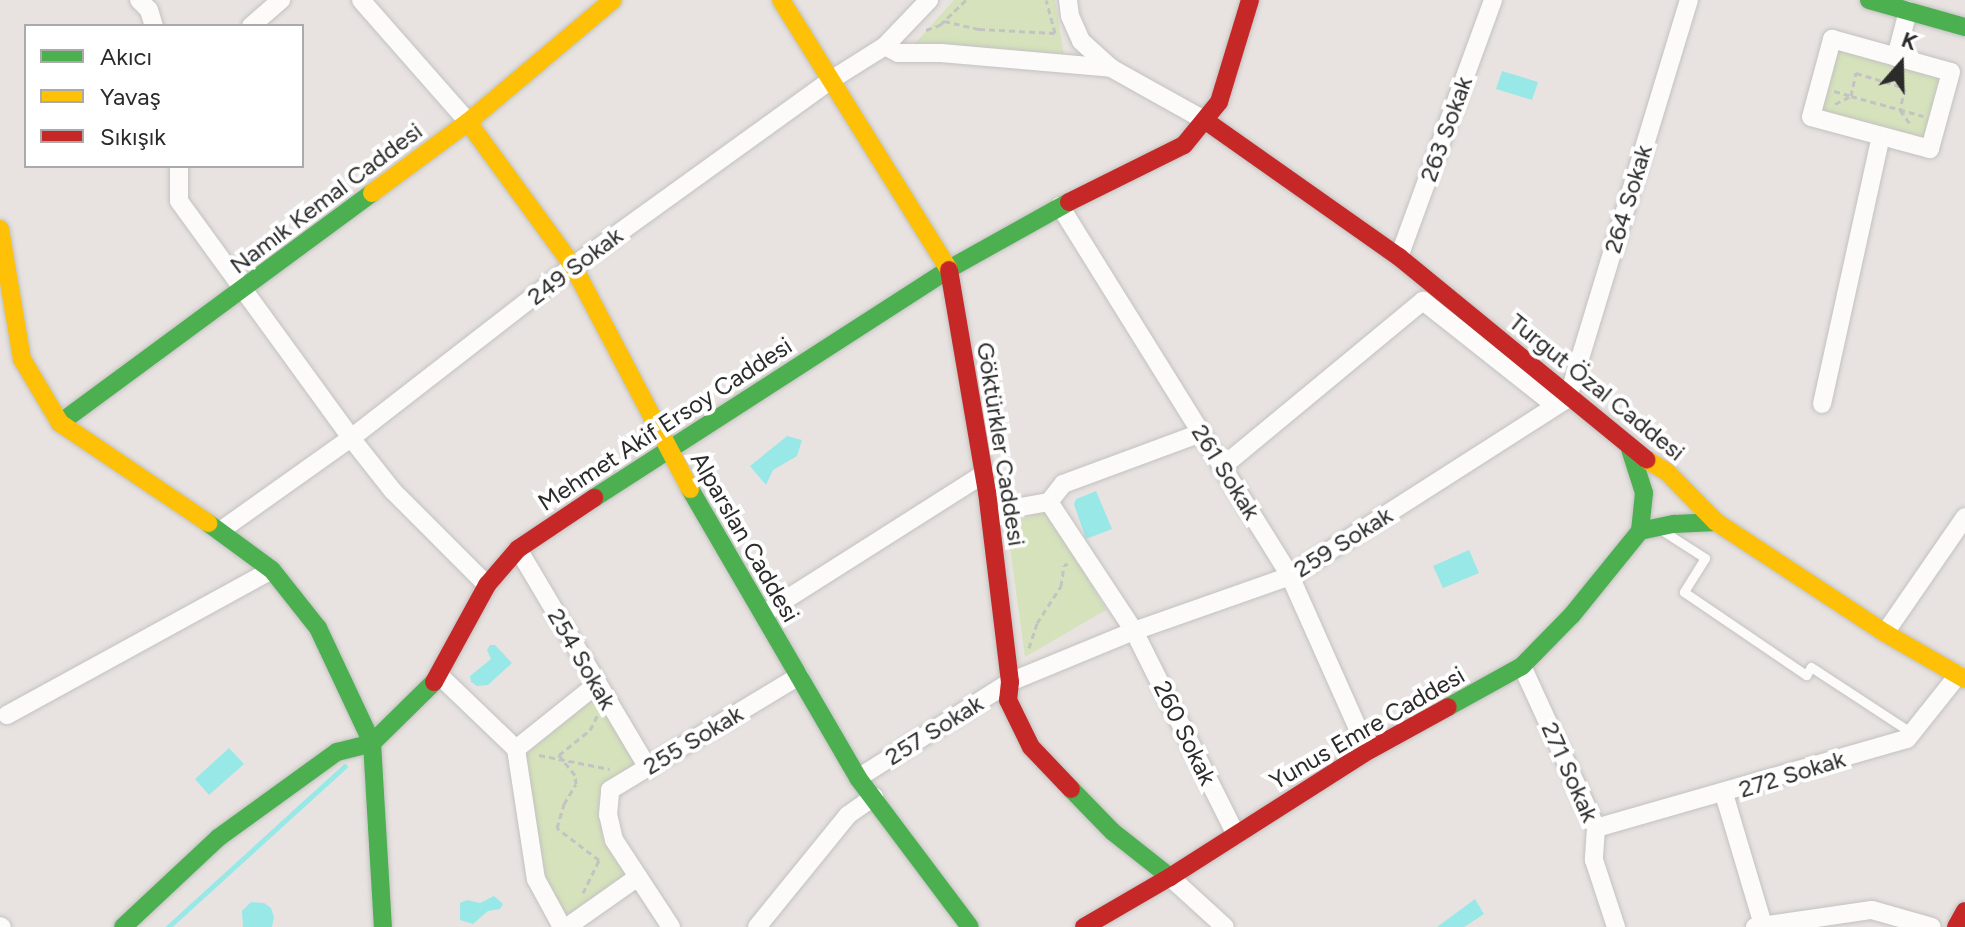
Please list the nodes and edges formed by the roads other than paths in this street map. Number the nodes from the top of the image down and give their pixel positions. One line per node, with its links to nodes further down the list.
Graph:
1 (139, 0): 13 (street)
2 (281, 0): 14 (street)
3 (361, 0): 21 (street)
4 (613, 0): 21 (street, Namık Kemal Caddesi)
5 (781, 0): 19 (street, Göktürkler Caddesi)
6 (929, 0): 16 (street, 249 Sokak)
7 (1068, 0): 18 (street)
8 (1250, 0): 20 (street, Mehmet Akif Ersoy Caddesi)
9 (1493, 0): 26 (street, 263 Sokak)
10 (1689, 0): 30 (street, 264 Sokak)
11 (1869, 0): 12 (street)
12 (1908, 11): 15 (street); 17 (street)
13 (153, 24)
14 (253, 24)
15 (1965, 27)
16 (885, 46): 18 (street); 19 (street, 249 Sokak)
17 (1896, 57): 22 (street); 22 (street)
18 (1111, 68): 20 (street)
19 (831, 80): 27 (street, 249 Sokak); 28 (street, Göktürkler Caddesi)
20 (1206, 121): 24 (street, Mehmet Akif Ersoy Caddesi); 26 (street, Turgut Özal Caddesi)
21 (468, 122): 27 (street, Alparslan Caddesi); 29 (street, Namık Kemal Caddesi)
22 (1881, 136): 31 (street)
23 (179, 168): 29 (street)
24 (1060, 206): 28 (street, Mehmet Akif Ersoy Caddesi); 33 (street, 261 Sokak)
25 (0, 229): 32 (street)
26 (1399, 257): 30 (street, Turgut Özal Caddesi)
27 (573, 266): 34 (street, 249 Sokak); 35 (street, Alparslan Caddesi)
28 (949, 269): 35 (street, Mehmet Akif Ersoy Caddesi); 38 (street, Göktürkler Caddesi)
29 (244, 289): 32 (street, Namık Kemal Caddesi); 34 (street)
30 (1562, 402): 36 (street, Turgut Özal Caddesi); 37 (street); 47 (street, 259 Sokak)
31 (1822, 404)
32 (60, 423): 44 (street)
33 (1201, 433): 37 (street, 261 Sokak); 39 (street)
34 (351, 438): 44 (street, 249 Sokak); 48 (street)
35 (666, 449): 45 (street, Mehmet Akif Ersoy Caddesi); 49 (street, Alparslan Caddesi)
36 (1630, 449): 42 (street, Turgut Özal Caddesi); 43 (street)
37 (1222, 467): 47 (street, 261 Sokak)
38 (984, 474): 41 (street, Göktürkler Caddesi); 49 (street)
39 (1049, 502): 41 (street); 50 (street, 260 Sokak)
40 (1965, 517): 51 (street)
41 (991, 520): 56 (street, Göktürkler Caddesi)
42 (1716, 522): 43 (street); 51 (street, Turgut Özal Caddesi)
43 (1648, 529): 52 (street, Yunus Emre Caddesi); 59 (lane)
44 (220, 531): 46 (street)
45 (518, 549): 48 (street, Mehmet Akif Ersoy Caddesi); 57 (street, 254 Sokak)
46 (272, 570): 58 (street); 60 (street)
47 (1290, 576): 50 (street, 259 Sokak); 62 (street, 261 Sokak)
48 (487, 585): 53 (street, Mehmet Akif Ersoy Caddesi)
49 (763, 614): 54 (street, Alparslan Caddesi)
50 (1134, 631): 56 (street, 259 Sokak); 68 (street, 260 Sokak)
51 (1885, 633): 55 (street, Turgut Özal Caddesi)
52 (1522, 666): 62 (street, Yunus Emre Caddesi); 67 (street, 271 Sokak)
53 (440, 676): 60 (street, Mehmet Akif Ersoy Caddesi); 61 (street)
54 (799, 676): 63 (street, 255 Sokak); 64 (street, Alparslan Caddesi)
55 (1962, 677): 59 (street, 272 Sokak)
56 (1010, 682): 64 (street, 257 Sokak); 70 (street, Göktürkler Caddesi)
57 (592, 688): 61 (street); 63 (street, 254 Sokak)
58 (7, 715)
59 (1912, 733): 65 (street, 272 Sokak)
60 (372, 743): 74 (street, Mehmet Akif Ersoy Caddesi); 75 (street)
61 (516, 749): 72 (street)
62 (1368, 751): 68 (street, Yunus Emre Caddesi)
63 (642, 771): 69 (street, 255 Sokak)
64 (858, 778): 66 (street, Alparslan Caddesi)
65 (1724, 794): 67 (street, 272 Sokak); 73 (street)
66 (874, 797): 77 (street); 78 (street, Alparslan Caddesi)
67 (1596, 828): 81 (street, 271 Sokak)
68 (1236, 835): 70 (street, Yunus Emre Caddesi)
69 (638, 877): 72 (street); 76 (street)
70 (1170, 877): 79 (street, Yunus Emre Caddesi); 80 (street)
71 (1965, 911): 83 (street)
72 (570, 924)
73 (1759, 926): 82 (street)
74 (123, 927)
75 (383, 927)
76 (671, 927)
77 (757, 927)
78 (970, 927)
79 (1084, 927)
80 (1225, 927)
81 (1616, 927)
82 (1932, 927)
83 (1956, 927)

